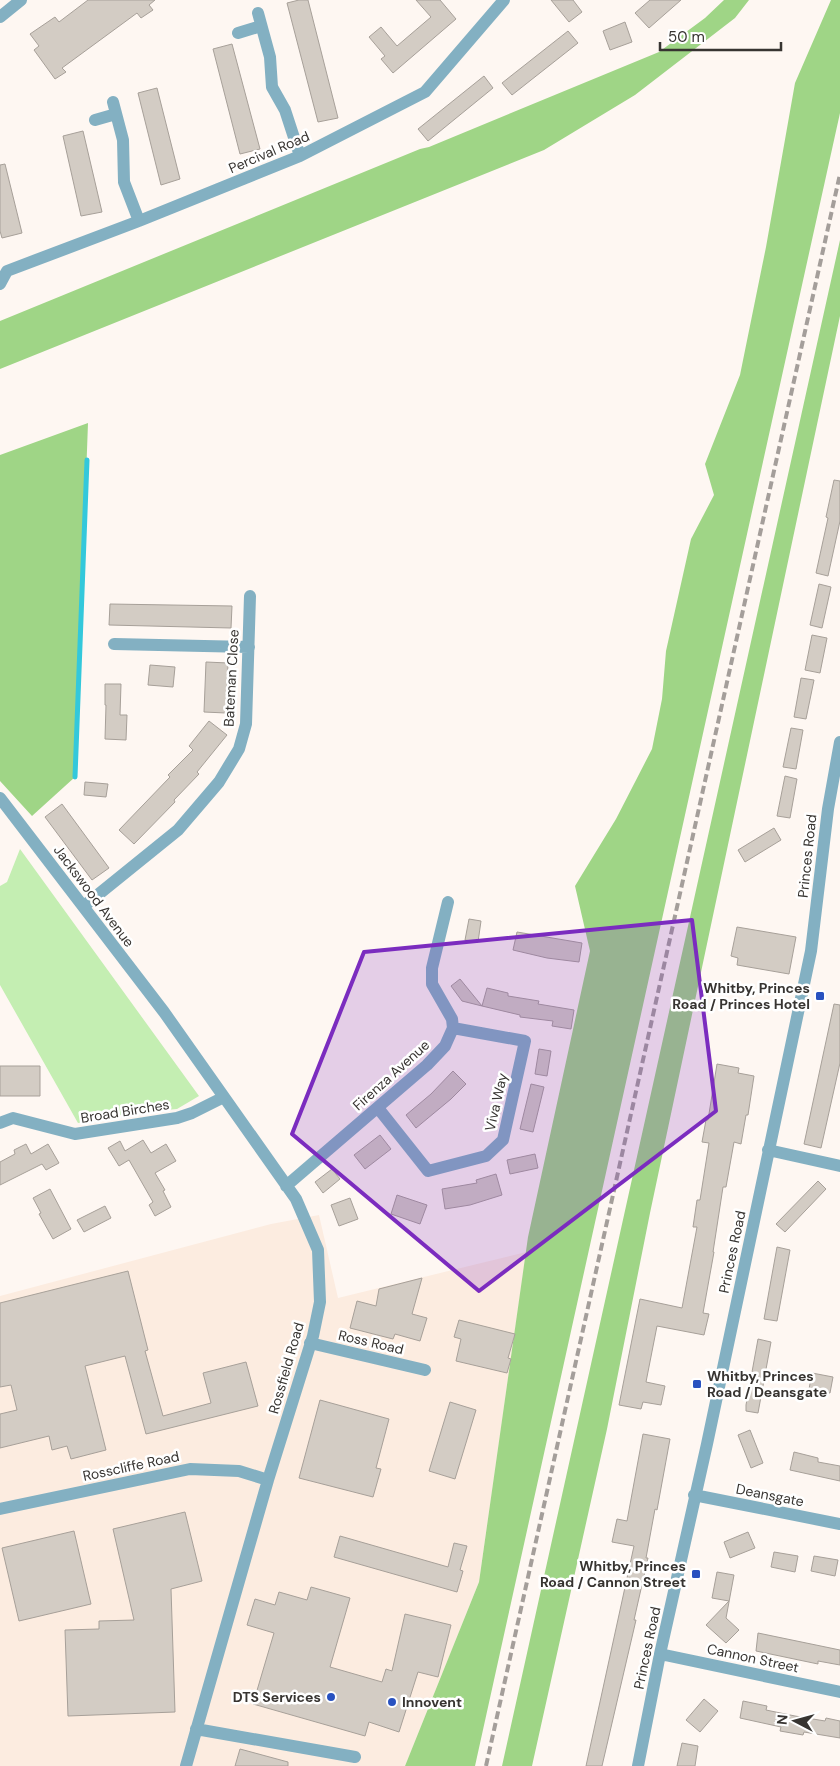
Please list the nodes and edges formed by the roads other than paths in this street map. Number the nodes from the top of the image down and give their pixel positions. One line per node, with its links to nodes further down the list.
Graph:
1 (21, 0): 4 (street)
2 (502, 0): 8 (street, Percival Road)
3 (258, 13): 5 (street)
4 (0, 17)
5 (261, 26): 6 (street); 8 (street)
6 (238, 32)
7 (95, 120): 9 (street)
8 (300, 156): 9 (street, Percival Road)
9 (138, 221): 10 (street, Percival Road)
10 (0, 283)
11 (250, 596): 13 (street, Bateman Close)
12 (114, 644): 13 (street)
13 (249, 647): 18 (street, Bateman Close)
14 (840, 742): 16 (street, Princes Road)
15 (0, 798): 18 (street, Jackswood Avenue)
16 (834, 809): 24 (street, Princes Road)
17 (448, 902): 20 (street)
18 (84, 906): 19 (street, Jackswood Avenue)
19 (164, 1012): 21 (street, Rossfield Road)
20 (453, 1028): 22 (street, Firenza Avenue); 22 (street, Viva Way)
21 (224, 1097): 23 (street, Broad Birches); 26 (street, Rossfield Road)
22 (378, 1108): 26 (street, Firenza Avenue)
23 (0, 1123)
24 (768, 1150): 25 (street); 30 (street, Princes Road)
25 (840, 1166)
26 (286, 1186): 27 (street, Rossfield Road)
27 (310, 1342): 28 (street, Ross Road); 29 (street, Rossfield Road)
28 (425, 1370)
29 (268, 1480): 31 (street, Rosscliffe Road); 35 (street, Rossfield Road)
30 (694, 1495): 32 (street, Deansgate); 33 (street, Princes Road)
31 (0, 1509)
32 (840, 1524)
33 (660, 1654): 34 (street, Cannon Street); 38 (street, Princes Road)
34 (840, 1692)
35 (196, 1729): 36 (street); 37 (street, Rossfield Road)
36 (355, 1756)
37 (186, 1766)
38 (638, 1766)

